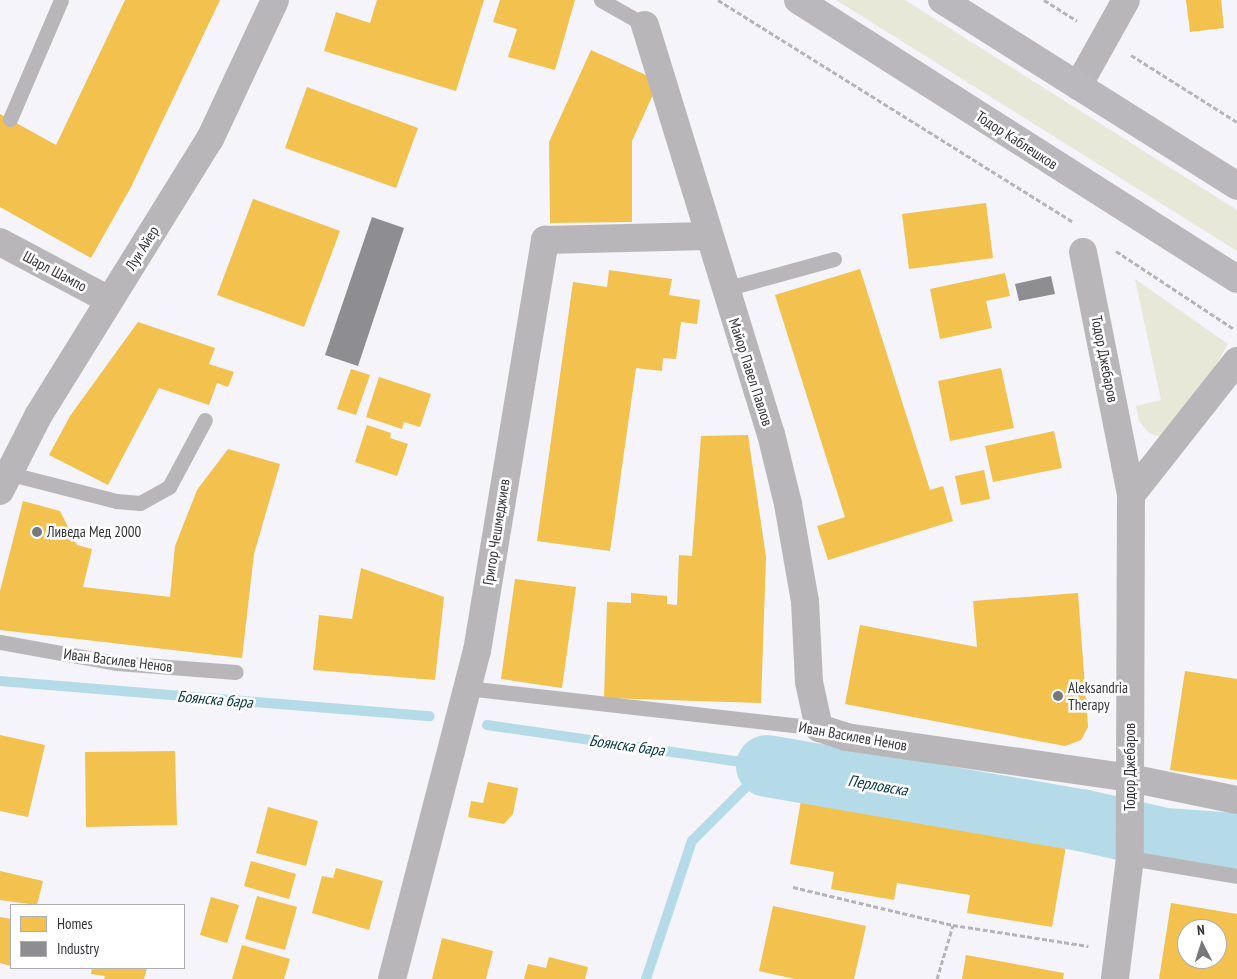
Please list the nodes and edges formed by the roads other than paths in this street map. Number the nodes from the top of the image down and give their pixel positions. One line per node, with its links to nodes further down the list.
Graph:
1 (61, 0): 9 (lane)
2 (275, 0): 17 (street, Луи Айер)
3 (601, 0): 7 (lane)
4 (798, 0): 15 (main road, Тодор Каблешков)
5 (942, 0): 8 (main road)
6 (1126, 0): 8 (street)
7 (645, 25): 11 (street, Майор Павел Павлов)
8 (1078, 86): 10 (main road)
9 (10, 119)
10 (1237, 186)
11 (708, 236): 16 (street, Майор Павел Павлов); 24 (street, Григор Чешмеджиев)
12 (0, 242): 17 (street, Шарл Шампо)
13 (1084, 252): 21 (street, Тодор Джебаров)
14 (834, 259): 16 (lane)
15 (1237, 279)
16 (725, 289): 25 (street, Майор Павел Павлов)
17 (109, 300): 20 (street, Луи Айер)
18 (1237, 361): 21 (street)
19 (205, 420): 20 (lane)
20 (3, 482)
21 (1131, 494): 26 (street, Тодор Джебаров)
22 (0, 642): 23 (lane, Иван Василев Ненов)
23 (236, 672)
24 (467, 688): 25 (lane, Иван Василев Ненов); 30 (street, Григор Чешмеджиев)
25 (819, 728): 26 (street, Иван Василев Ненов)
26 (1130, 784): 27 (street, Иван Василев Ненов); 28 (street, Тодор Джебаров)
27 (1237, 800)
28 (1130, 852): 29 (lane); 31 (street, Тодор Джебаров)
29 (1237, 876)
30 (392, 979)
31 (1115, 979)

